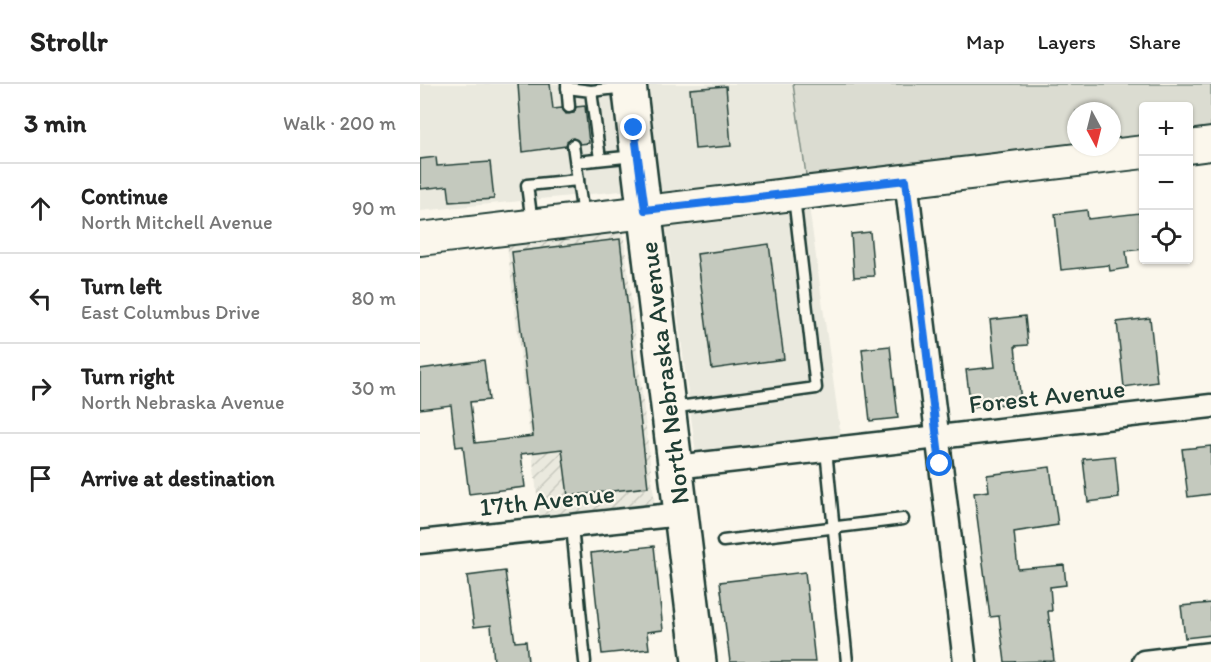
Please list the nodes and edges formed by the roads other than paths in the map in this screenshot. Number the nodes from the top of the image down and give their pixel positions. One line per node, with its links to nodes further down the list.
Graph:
1 (630, 85): 3 (lane); 9 (main road, North Nebraska Avenue)
2 (567, 86): 3 (lane); 4 (lane)
3 (591, 91): 10 (lane)
4 (569, 107)
5 (1211, 144): 7 (main road)
6 (573, 145): 11 (lane)
7 (1193, 146)
8 (1139, 152): 13 (main road)
9 (638, 155): 10 (lane); 15 (main road, North Nebraska Avenue)
10 (600, 159): 11 (lane)
11 (576, 162): 12 (lane)
12 (578, 180): 16 (lane); 17 (lane)
13 (906, 180): 14 (main road); 21 (street)
14 (794, 193): 15 (main road); 20 (lane)
15 (645, 210): 16 (main road); 20 (main road, North Nebraska Avenue)
16 (583, 218): 17 (main road)
17 (532, 224): 18 (main road)
18 (420, 239)
19 (1211, 406): 21 (street, Forest Avenue)
20 (668, 408): 23 (main road, North Nebraska Avenue)
21 (937, 437): 22 (street, Forest Avenue); 34 (street)
22 (826, 450): 23 (street, Forest Avenue); 27 (lane)
23 (675, 467): 24 (main road, North Nebraska Avenue)
24 (681, 514): 26 (street, 17th Avenue); 32 (main road, North Nebraska Avenue)
25 (903, 519): 27 (lane)
26 (572, 526): 29 (street, 17th Avenue); 31 (lane)
27 (834, 528): 28 (lane); 33 (lane)
28 (723, 541)
29 (420, 542)
30 (1211, 654): 35 (street)
31 (585, 662)
32 (699, 662)
33 (847, 662)
34 (965, 662)
35 (1144, 662)

